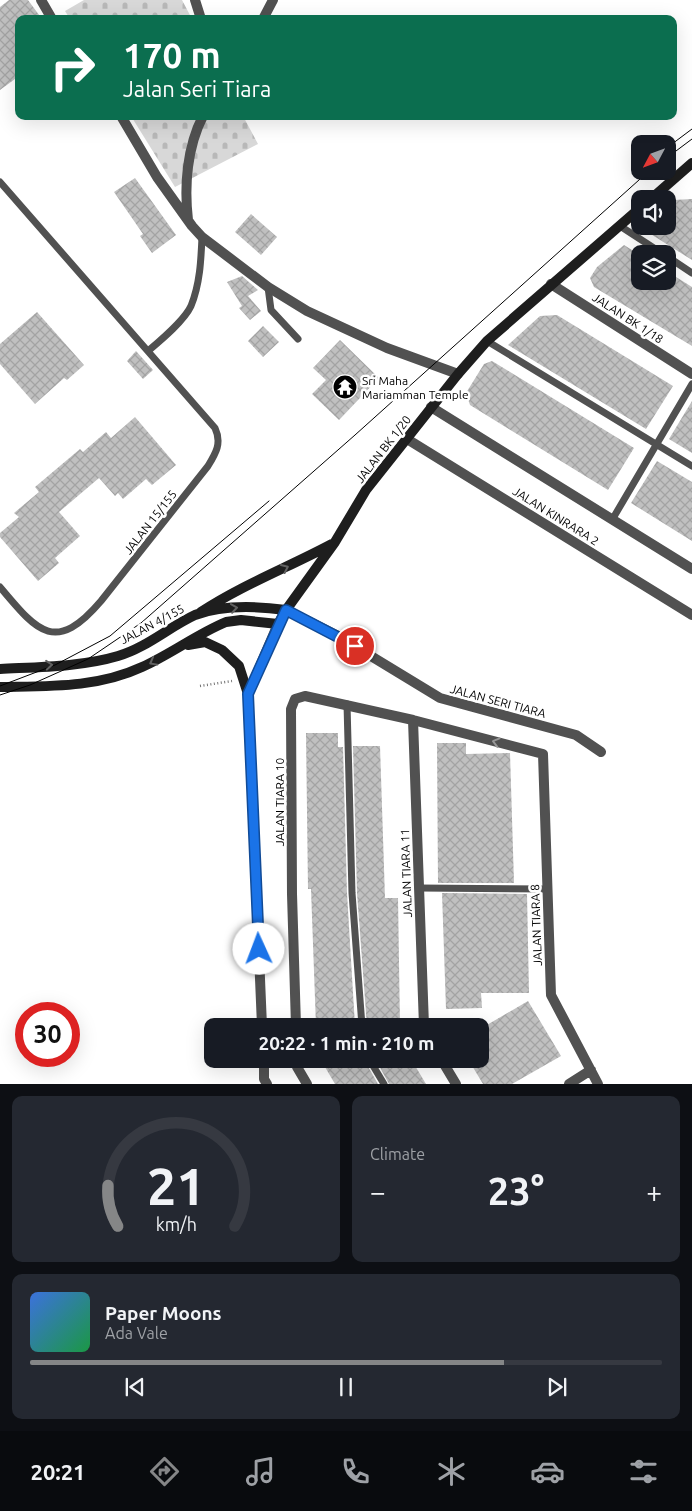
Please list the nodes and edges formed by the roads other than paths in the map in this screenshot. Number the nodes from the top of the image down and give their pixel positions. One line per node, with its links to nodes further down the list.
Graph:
1 (41, 0): 4 (street)
2 (195, 0): 5 (street)
3 (273, 0): 6 (street)
4 (50, 15)
5 (200, 15)
6 (264, 15)
7 (123, 120): 14 (street)
8 (202, 120): 14 (street)
9 (692, 163): 10 (street)
10 (688, 173): 12 (street)
11 (0, 182): 24 (lane, JALAN 15/155)
12 (664, 190)
13 (631, 216): 15 (street, JALAN BK 1/20)
14 (189, 222): 16 (street)
15 (620, 226): 17 (lane); 20 (street, JALAN BK 1/20)
16 (202, 237): 21 (street); 24 (lane)
17 (649, 245)
18 (676, 262): 19 (lane)
19 (692, 273)
20 (551, 284): 23 (street, JALAN BK 1/20); 26 (street, JALAN BK 1/18)
21 (268, 287): 22 (lane); 25 (street)
22 (298, 339)
23 (487, 341): 25 (street, JALAN BK 1/20); 30 (lane)
24 (148, 351): 35 (lane, JALAN 15/155)
25 (458, 374): 28 (street, JALAN BK 1/20)
26 (692, 374)
27 (692, 384): 30 (lane)
28 (432, 407): 29 (street, JALAN BK 1/20); 32 (street)
29 (407, 439): 33 (street, JALAN BK 1/20); 38 (street, JALAN KINRARA 2)
30 (656, 444): 31 (lane); 32 (lane)
31 (692, 466)
32 (612, 520): 34 (street)
33 (335, 542): 36 (street, JALAN BK 1/20); 37 (street, one-way to 33)
34 (692, 569)
35 (0, 587)
36 (286, 610): 37 (street, JALAN 4/155, one-way to 36); 39 (street, JALAN BK 1/20); 46 (street, JALAN SERI TIARA)
37 (196, 615): 41 (street, JALAN 4/155, one-way to 37)
38 (692, 615)
39 (278, 624): 40 (street); 43 (street)
40 (179, 647): 42 (street, one-way to 42); 43 (street)
41 (0, 669)
42 (0, 688)
43 (248, 694): 50 (street)
44 (347, 704): 45 (street, JALAN TIARA 10); 51 (street, JALAN TIARA 10); 52 (lane)
45 (413, 720): 47 (street, JALAN TIARA 10, one-way to 45); 48 (street, JALAN TIARA 11)
46 (601, 752)
47 (543, 754): 49 (street, JALAN TIARA 8)
48 (419, 888): 49 (lane); 53 (street, JALAN TIARA 11)
49 (547, 889): 58 (street, JALAN TIARA 8)
50 (262, 1018)
51 (296, 1018)
52 (361, 1018)
53 (424, 1018)
54 (264, 1068): 59 (street)
55 (298, 1068): 60 (street)
56 (374, 1068): 61 (lane)
57 (446, 1068): 62 (street)
58 (591, 1070): 63 (street); 64 (street, JALAN TIARA 8)
59 (267, 1084)
60 (307, 1084)
61 (384, 1084)
62 (456, 1084)
63 (569, 1084)
64 (598, 1084)

